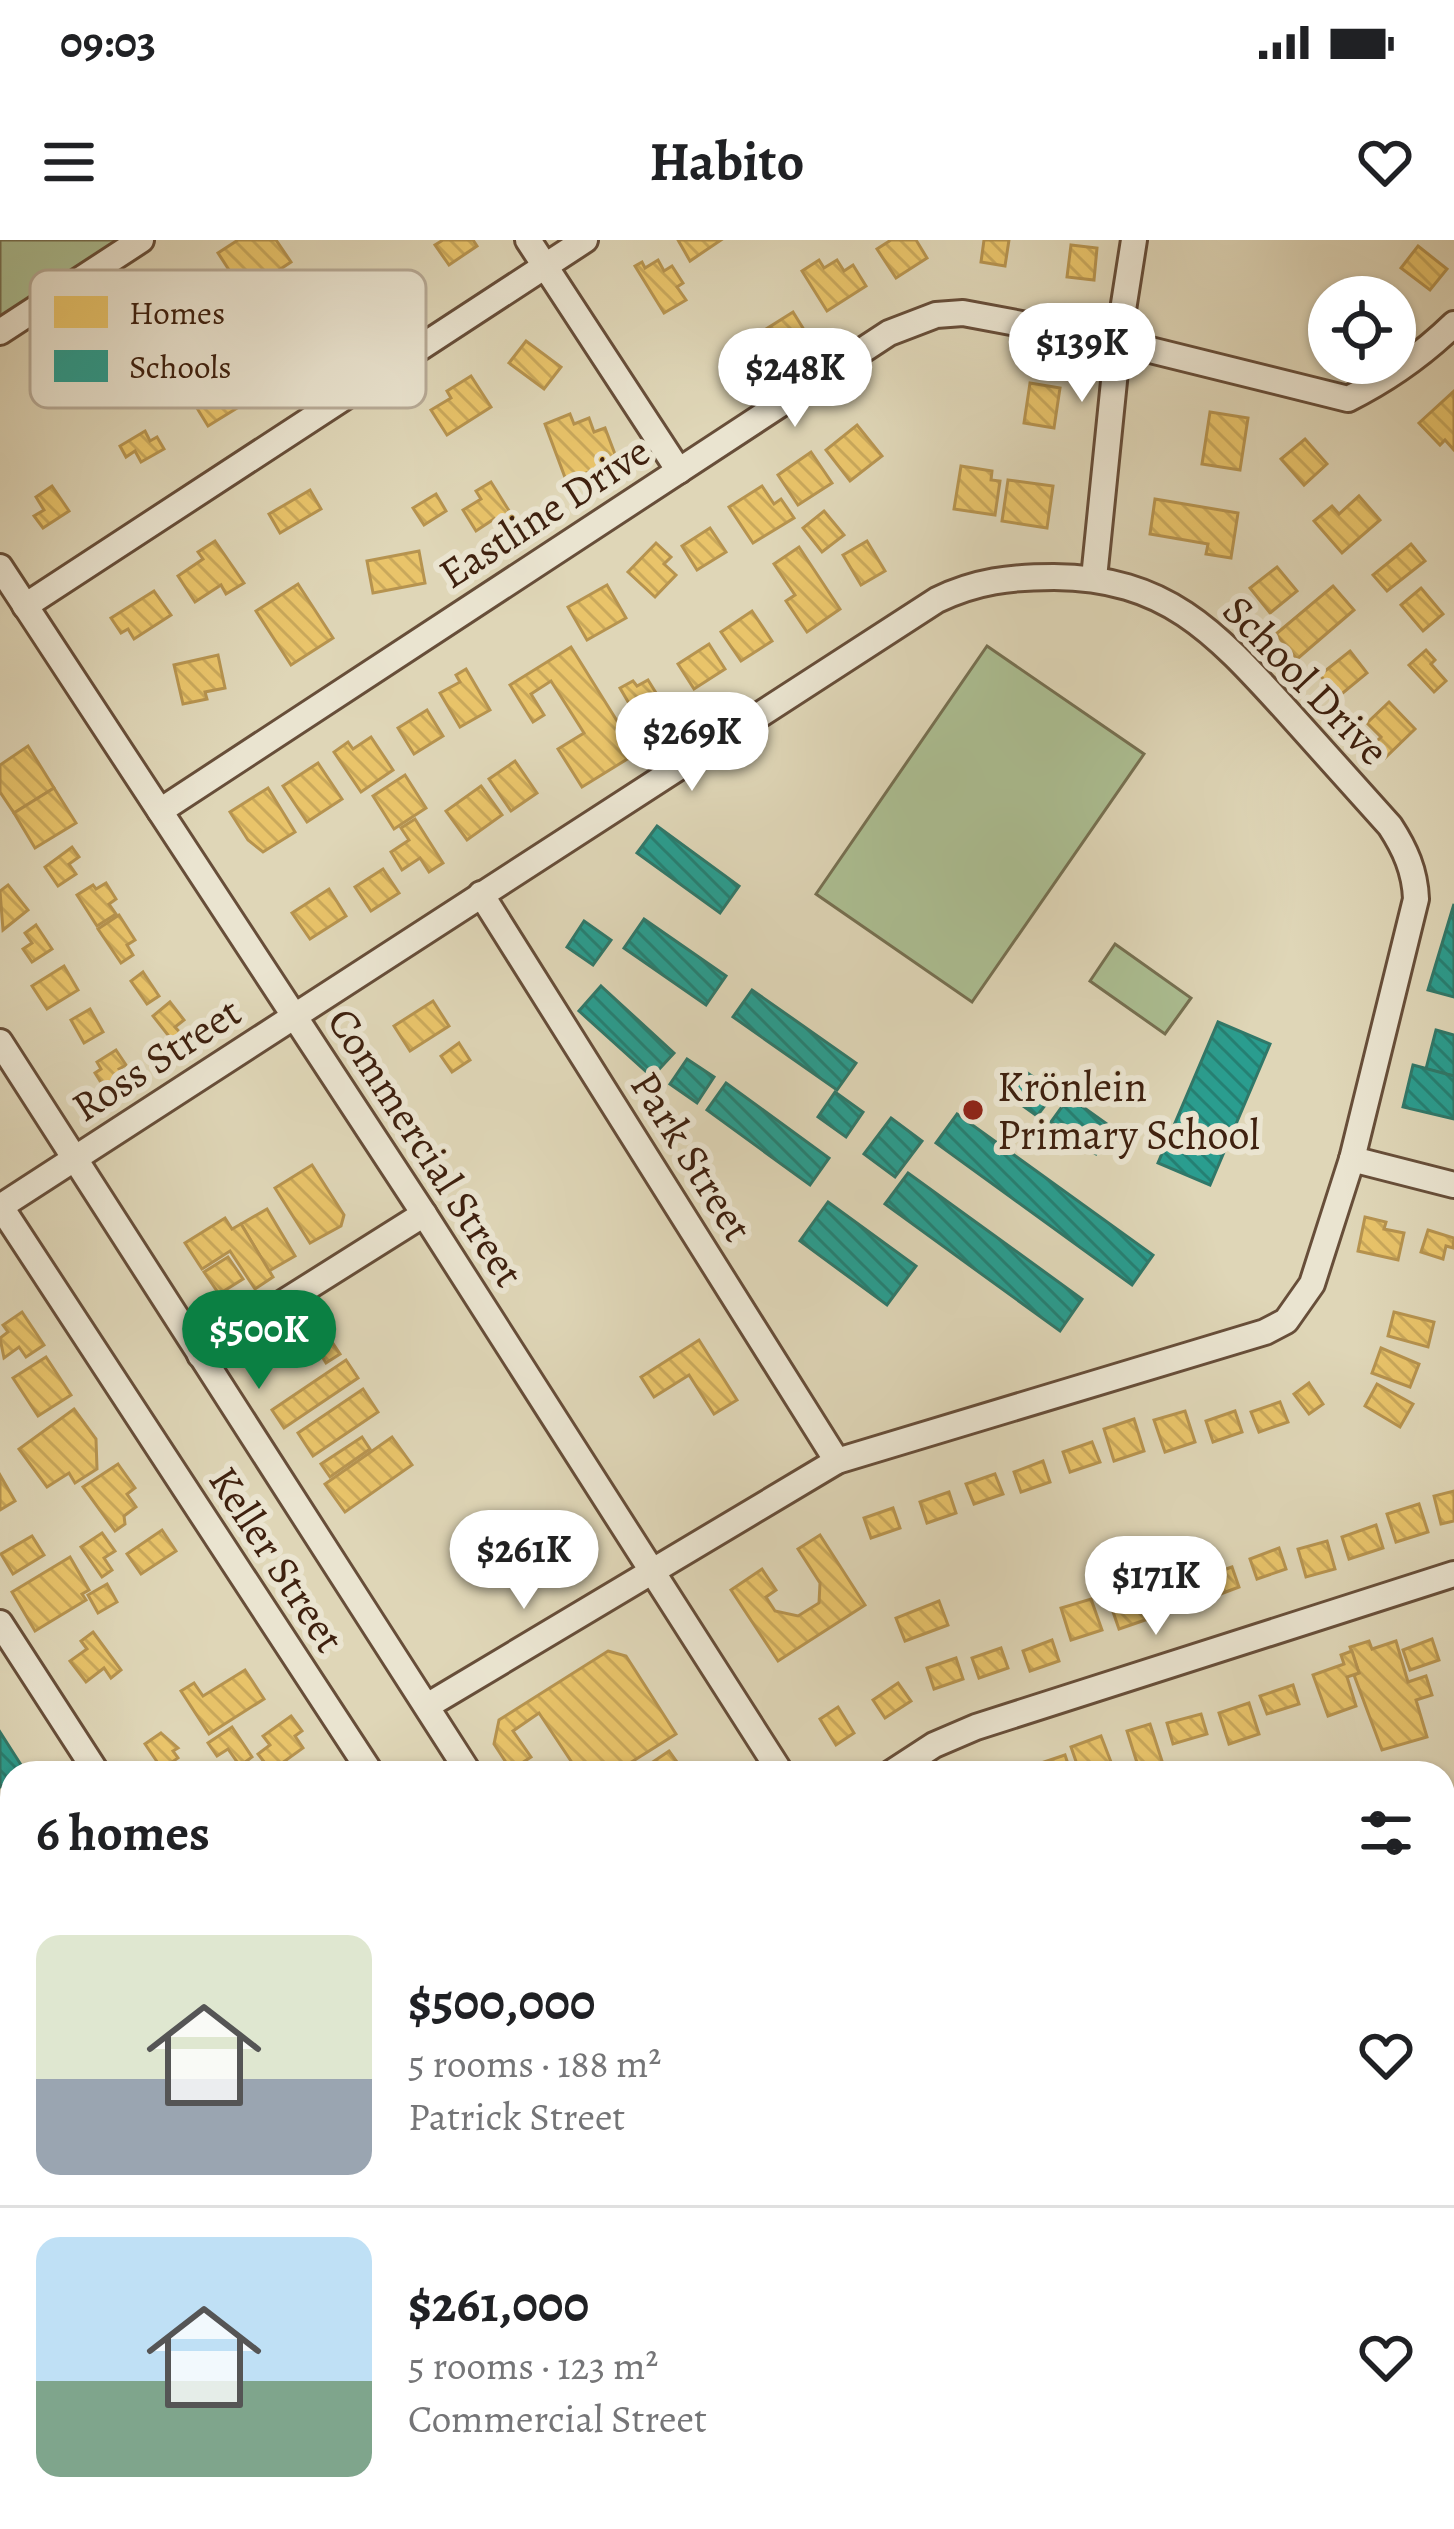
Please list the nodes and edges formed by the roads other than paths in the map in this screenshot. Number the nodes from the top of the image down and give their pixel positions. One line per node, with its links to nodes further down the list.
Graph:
1 (141, 240): 6 (street)
2 (528, 240): 5 (street)
3 (585, 240): 5 (street)
4 (1134, 240): 10 (street)
5 (545, 266): 11 (street); 13 (street)
6 (95, 270)
7 (30, 312): 9 (street)
8 (1454, 324): 10 (street, Eastline Drive)
9 (0, 332)
10 (1118, 342): 13 (street, Eastline Drive); 15 (street)
11 (426, 344)
12 (328, 408): 16 (street)
13 (679, 470): 17 (street, Eastline Drive)
14 (0, 567): 16 (street, Commercial Street)
15 (1094, 578): 18 (street, School Drive); 22 (street, School Drive)
16 (25, 606): 17 (street, Commercial Street)
17 (160, 811): 19 (street, Commercial Street)
18 (482, 894): 19 (street, School Drive); 27 (street, Park Street)
19 (294, 1015): 21 (street, Ross Street); 25 (street, Commercial Street)
20 (0, 1042): 21 (street)
21 (75, 1159): 24 (street, Ross Street); 26 (street)
22 (1352, 1159): 23 (street); 27 (street, School Drive)
23 (1454, 1185)
24 (0, 1207): 33 (street, Keller Street)
25 (424, 1214): 26 (street); 28 (street, Commercial Street)
26 (200, 1355): 31 (street)
27 (837, 1461): 28 (street, School Drive)
28 (652, 1570): 31 (street, School Drive); 35 (street, Commercial Street)
29 (1454, 1574): 36 (street)
30 (0, 1623): 32 (street)
31 (427, 1706): 34 (street)
32 (89, 1761)
33 (363, 1761)
34 (461, 1761)
35 (773, 1761)
36 (909, 1761)

